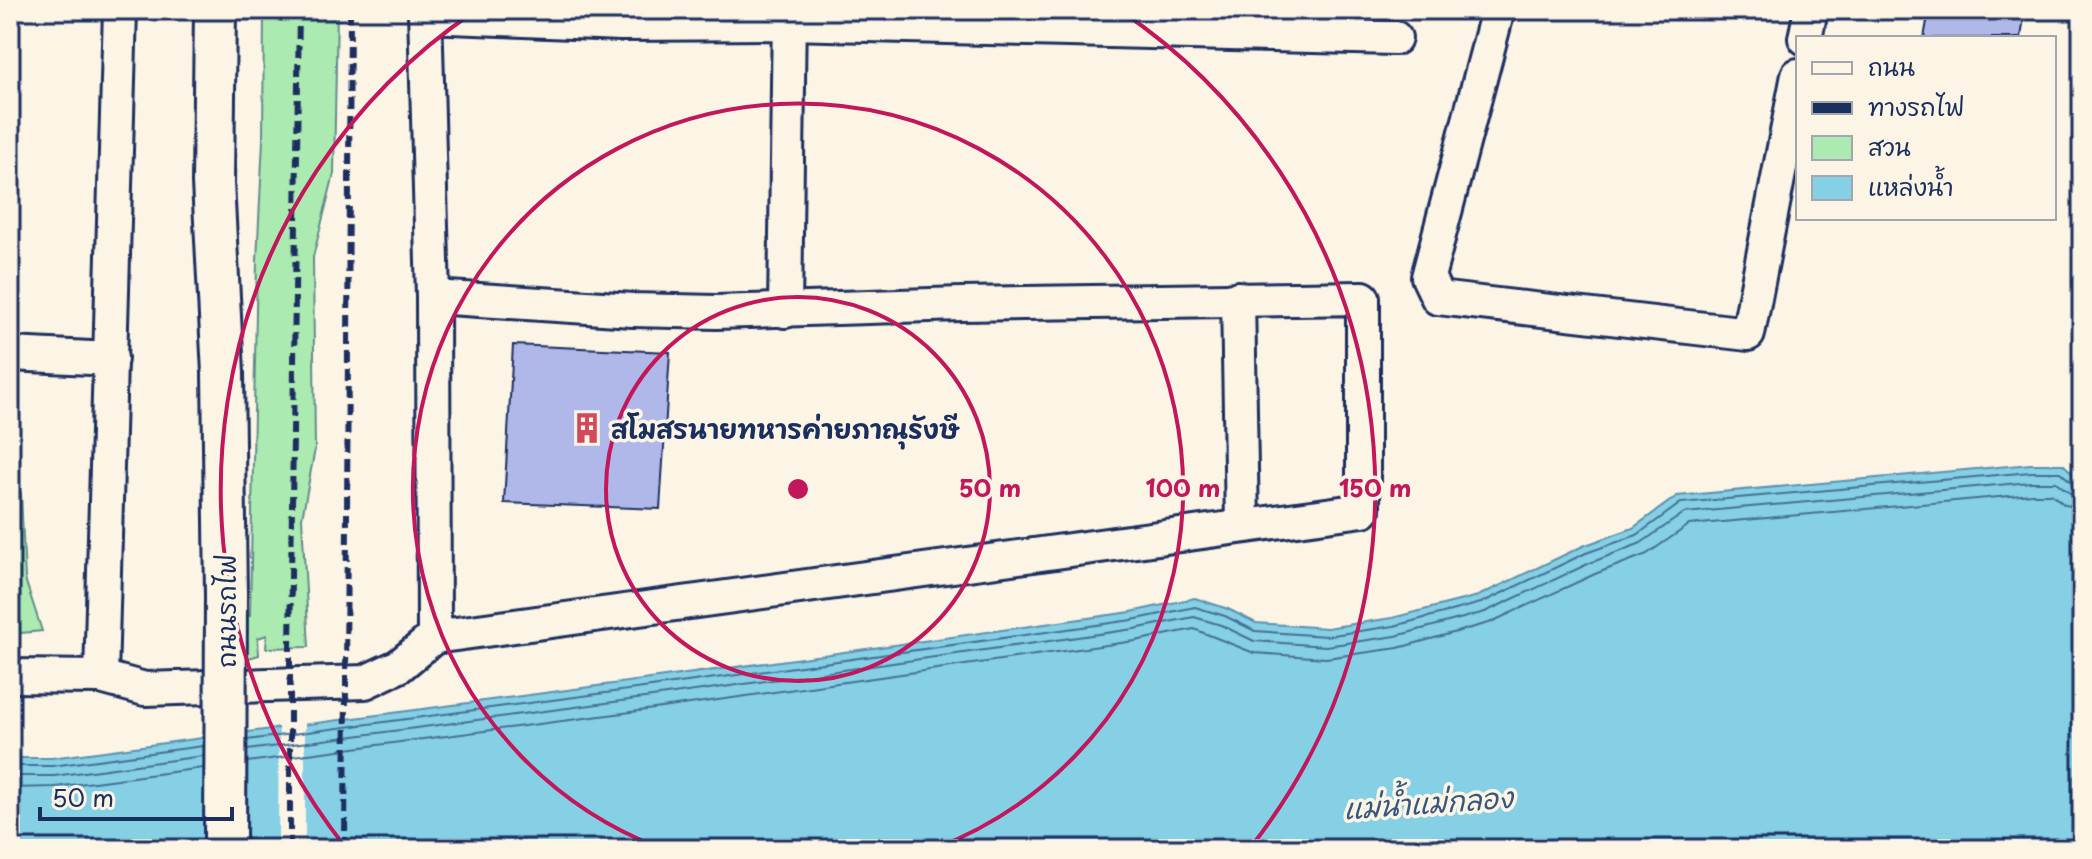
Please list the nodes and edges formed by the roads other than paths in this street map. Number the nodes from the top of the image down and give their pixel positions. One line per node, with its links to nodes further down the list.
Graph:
1 (120, 10): 16 (street)
2 (215, 10): 17 (main road, ถนนรถไฟ)
3 (242, 10): 17 (main road, ถนนรถไฟ)
4 (1498, 10): 11 (street)
5 (1811, 10): 9 (street)
6 (425, 13): 7 (street); 12 (street)
7 (621, 17): 8 (street)
8 (788, 17): 10 (street); 14 (street)
9 (1805, 36)
10 (1395, 38)
11 (1796, 85)
12 (433, 297): 14 (street); 19 (street)
13 (1238, 298): 14 (street); 18 (street); 18 (street)
14 (785, 311)
15 (10, 354): 16 (street)
16 (111, 359): 21 (street)
17 (223, 373): 22 (main road, ถนนรถไฟ, bridge)
18 (1242, 525): 19 (street)
19 (434, 637): 21 (street)
20 (10, 676): 21 (street)
21 (101, 677)
22 (225, 849)

